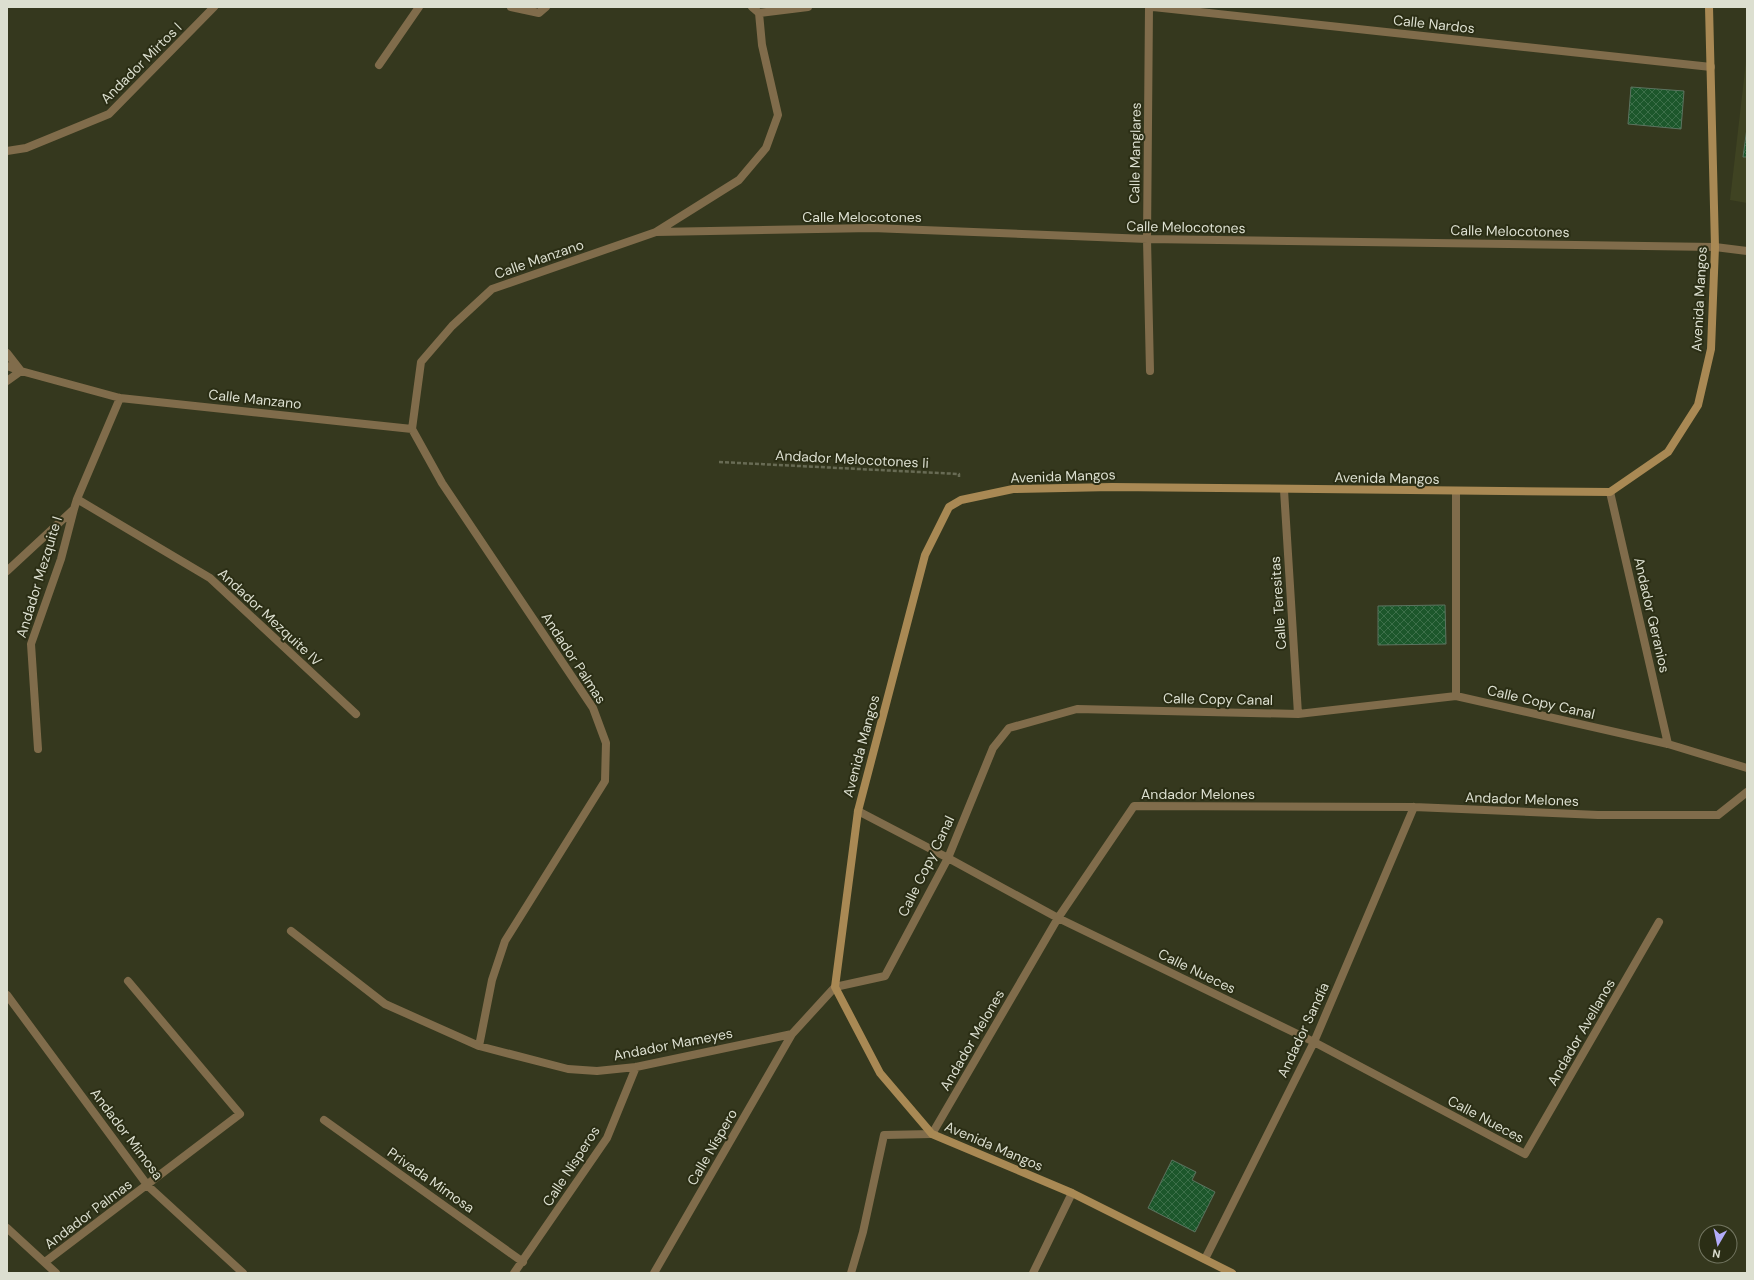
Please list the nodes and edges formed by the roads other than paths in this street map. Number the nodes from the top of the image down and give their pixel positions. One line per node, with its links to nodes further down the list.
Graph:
1 (214, 7): 12 (street, Andador Mirtos I)
2 (419, 7): 10 (street)
3 (511, 7): 4 (street)
4 (546, 7)
5 (808, 7): 9 (street)
6 (1149, 7): 14 (street, Calle Manglares)
7 (1153, 7): 11 (street, Calle Nardos)
8 (1709, 7): 11 (main road, Avenida Mangos)
9 (756, 10): 13 (street, Calle Manzano)
10 (378, 65)
11 (1711, 67): 15 (main road, Avenida Mangos)
12 (7, 151)
13 (656, 232): 14 (street, Calle Melocotones); 23 (street, Calle Manzano)
14 (1147, 239): 15 (street, Calle Melocotones); 20 (street, Calle Manglares)
15 (1715, 247): 16 (street, Calle Melocotones); 26 (main road, Avenida Mangos)
16 (1747, 251)
17 (7, 353): 19 (street)
18 (7, 366): 19 (street, Calle Manzano)
19 (21, 371): 21 (street); 22 (street, Calle Manzano)
20 (1150, 371)
21 (7, 381)
22 (120, 398): 23 (street, Calle Manzano); 27 (street, Andador Mezquite I)
23 (412, 429): 48 (street, Andador Palmas)
24 (1284, 490): 25 (main road, Avenida Mangos); 32 (street, Calle Teresitas); 38 (main road, Avenida Mangos)
25 (1456, 491): 26 (main road, Avenida Mangos); 30 (street)
26 (1610, 492): 33 (street, Andador Geranios)
27 (76, 499): 28 (street, Andador Mezquite I); 31 (street, Andador Mezquite IV)
28 (74, 509): 29 (street); 34 (street, Andador Mezquite I)
29 (7, 571)
30 (1456, 696): 32 (street, Calle Copy Canal); 33 (street, Calle Copy Canal)
31 (356, 714)
32 (1298, 714): 39 (street, Calle Copy Canal)
33 (1668, 744): 35 (street, Calle Copy Canal)
34 (38, 750)
35 (1747, 768)
36 (1747, 792): 37 (street, Andador Melones)
37 (1414, 807): 40 (street, Andador Melones); 47 (street, Andador Sandía)
38 (858, 811): 39 (street, Calle Nueces); 44 (main road, Avenida Mangos)
39 (948, 858): 40 (street, Calle Nueces); 44 (street, Calle Copy Canal)
40 (1058, 918): 47 (street, Calle Nueces); 51 (street, Andador Melones)
41 (1660, 922): 52 (street, Andador Avellanos)
42 (292, 931): 48 (street, Andador Mameyes)
43 (128, 981): 53 (street, Andador Palmas)
44 (836, 987): 46 (street); 51 (main road, Avenida Mangos)
45 (7, 996): 53 (street, Andador Mimosa)
46 (792, 1034): 49 (street, Andador Mameyes); 63 (street, Calle Níspero)
47 (1314, 1042): 52 (street, Calle Nueces); 56 (street, Andador Sandía)
48 (480, 1046): 49 (street, Andador Mameyes)
49 (636, 1067): 58 (street, Calle Nísperos)
50 (324, 1120): 58 (street, Privada Mimosa)
51 (932, 1134): 54 (main road, Avenida Mangos); 64 (street)
52 (1525, 1154)
53 (148, 1186): 57 (street, Andador Palmas); 61 (street, Andador Mimosa)
54 (1072, 1193): 56 (main road, Avenida Mangos); 65 (street)
55 (7, 1228): 57 (street)
56 (1205, 1259): 59 (main road, Avenida Mangos)
57 (45, 1262): 60 (street)
58 (523, 1262): 62 (street, Calle Nísperos)
59 (1223, 1271): 66 (main road, Avenida Mangos)
60 (56, 1273)
61 (243, 1273)
62 (514, 1273)
63 (654, 1273)
64 (851, 1273)
65 (1033, 1273)
66 (1232, 1273)

